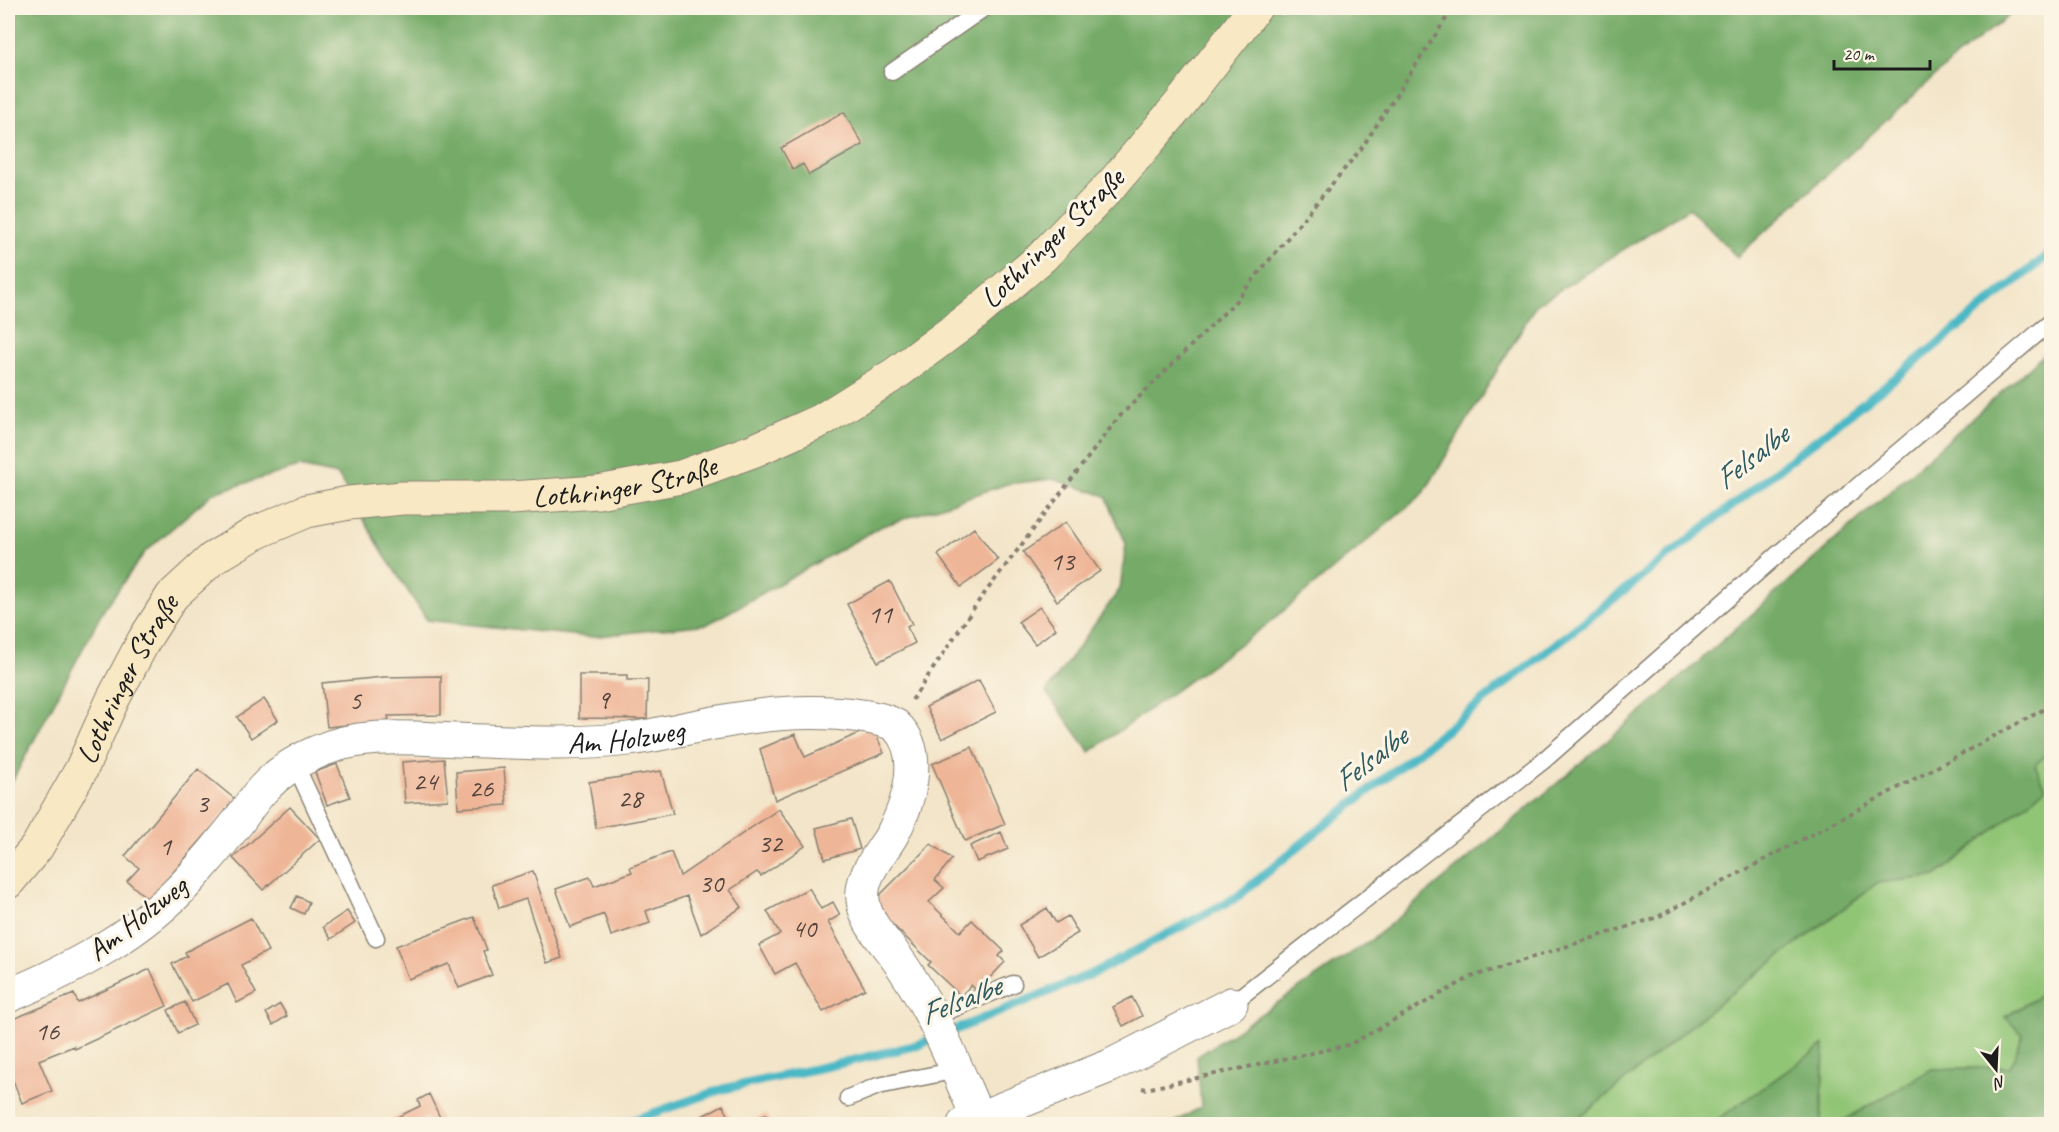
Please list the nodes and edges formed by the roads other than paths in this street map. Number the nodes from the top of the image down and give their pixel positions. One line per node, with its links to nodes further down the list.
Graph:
1 (984, 8): 3 (lane)
2 (1255, 8): 6 (main road, Lothringer Straße)
3 (891, 72)
4 (2052, 321): 10 (lane)
5 (295, 764): 7 (lane); 9 (street, Am Holzweg); 11 (street, Am Holzweg)
6 (8, 882)
7 (376, 938)
8 (1013, 984): 11 (lane)
9 (8, 996)
10 (1231, 1004): 14 (street)
11 (934, 1020): 12 (street)
12 (954, 1063): 13 (lane); 14 (street)
13 (848, 1098)
14 (971, 1121)

